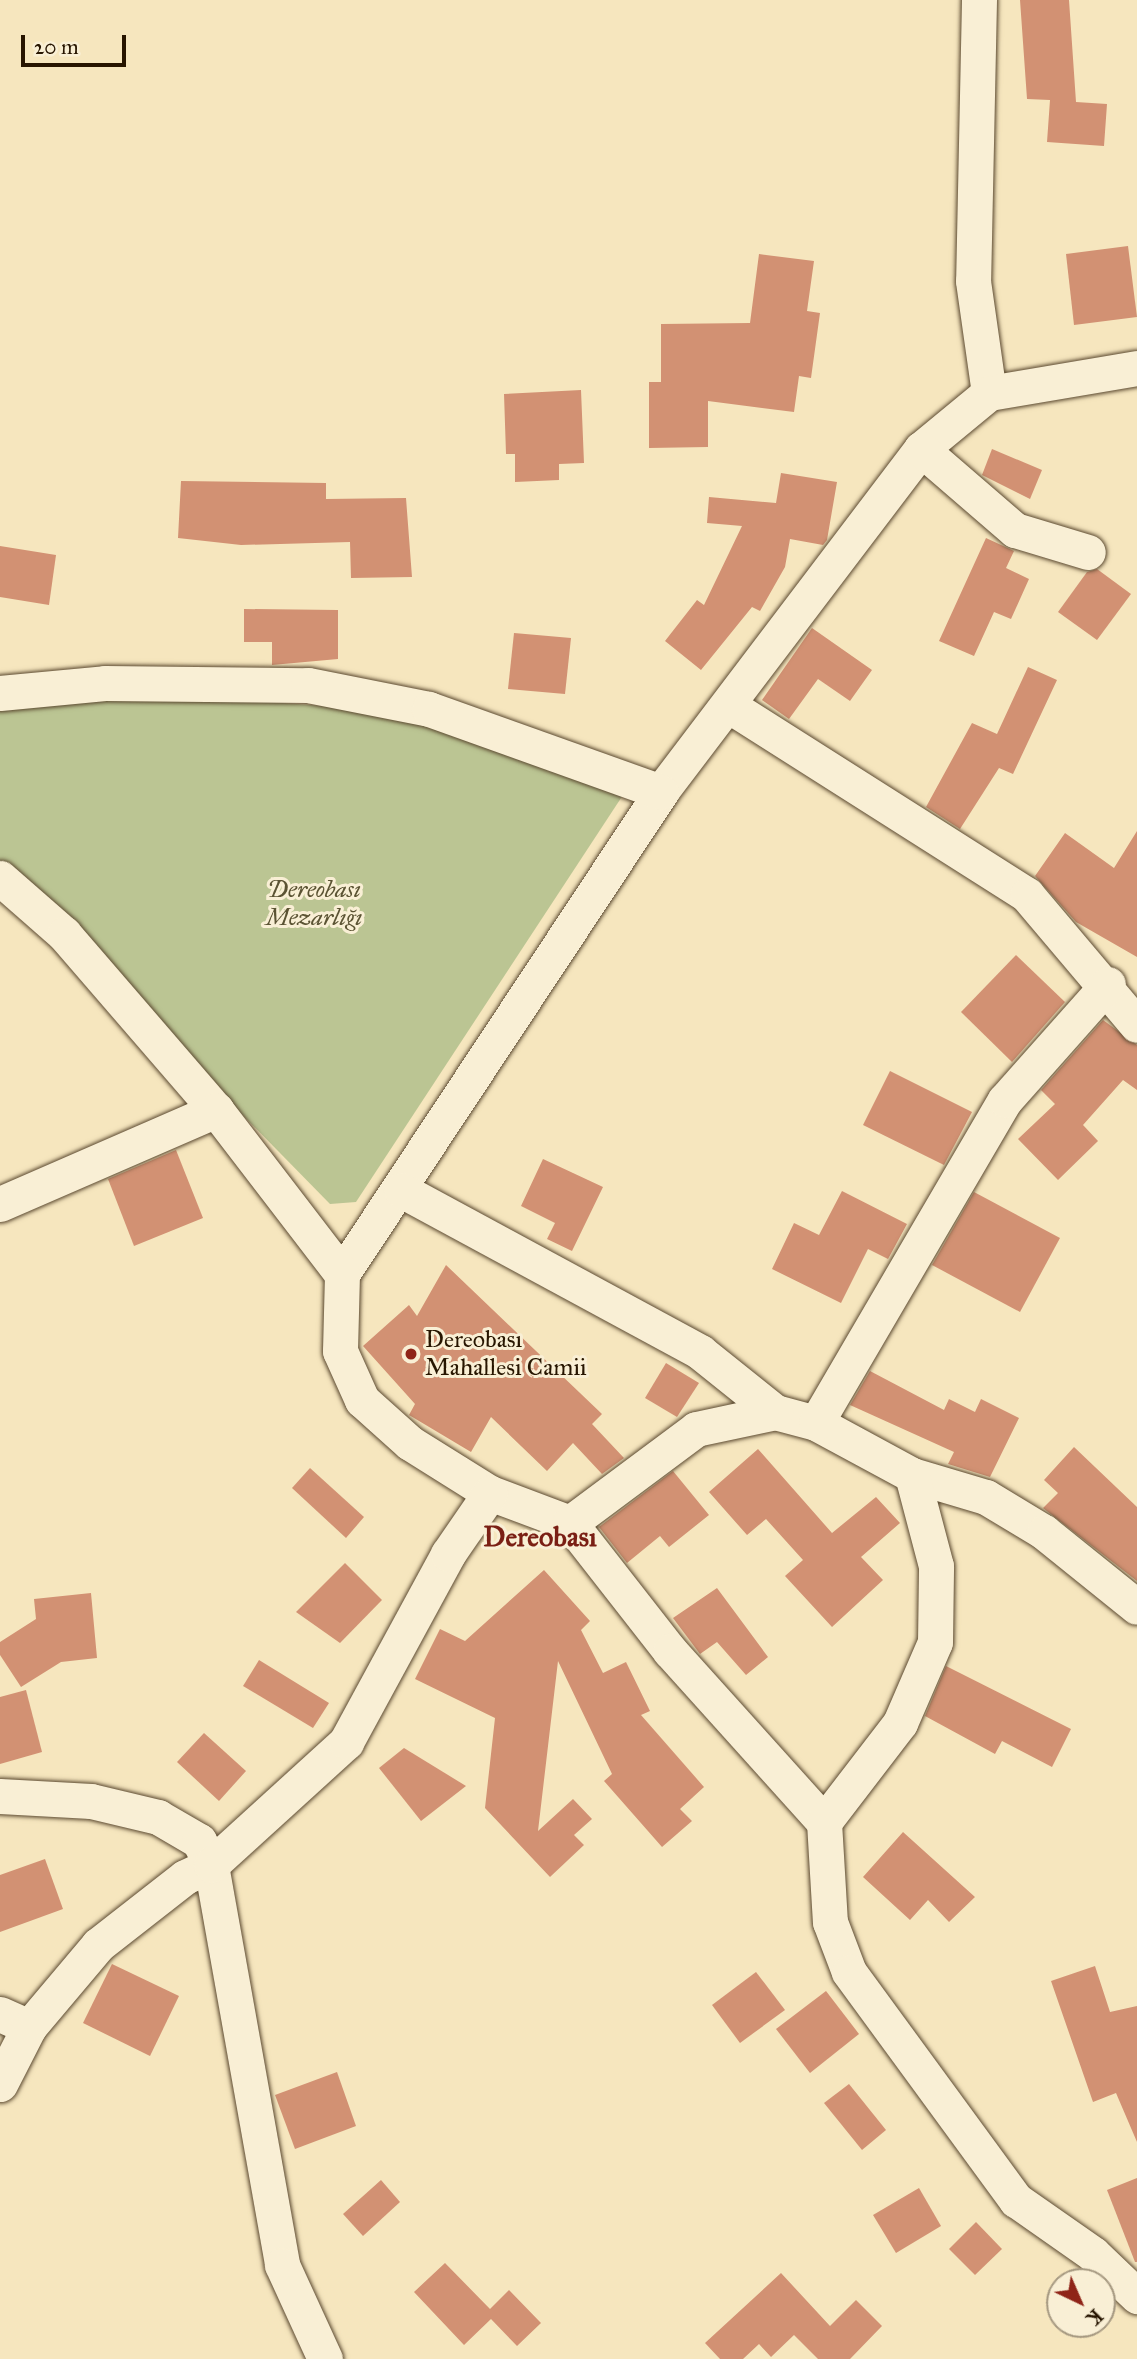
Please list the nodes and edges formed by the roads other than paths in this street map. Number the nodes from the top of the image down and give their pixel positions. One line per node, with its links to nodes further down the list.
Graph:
1 (979, 0): 3 (street)
2 (1137, 368): 3 (street)
3 (989, 393): 4 (street)
4 (921, 449): 5 (street); 7 (street)
5 (1088, 552)
6 (0, 693): 8 (street)
7 (727, 705): 8 (street); 10 (street)
8 (662, 792): 13 (street)
9 (0, 878): 12 (street)
10 (1108, 984): 11 (street); 17 (street)
11 (1137, 1025)
12 (216, 1110): 14 (street); 15 (street)
13 (401, 1190): 15 (street); 16 (street)
14 (0, 1203)
15 (342, 1274): 19 (street)
16 (775, 1412): 17 (street); 20 (street)
17 (816, 1423): 18 (street)
18 (912, 1475): 21 (street); 23 (street)
19 (490, 1493): 20 (street); 24 (street)
20 (570, 1523): 23 (street)
21 (1137, 1607)
22 (0, 1796): 24 (street)
23 (824, 1822): 27 (street)
24 (211, 1865): 25 (street); 28 (street)
25 (15, 2021): 26 (street)
26 (0, 2084)
27 (1137, 2296)
28 (325, 2359)

